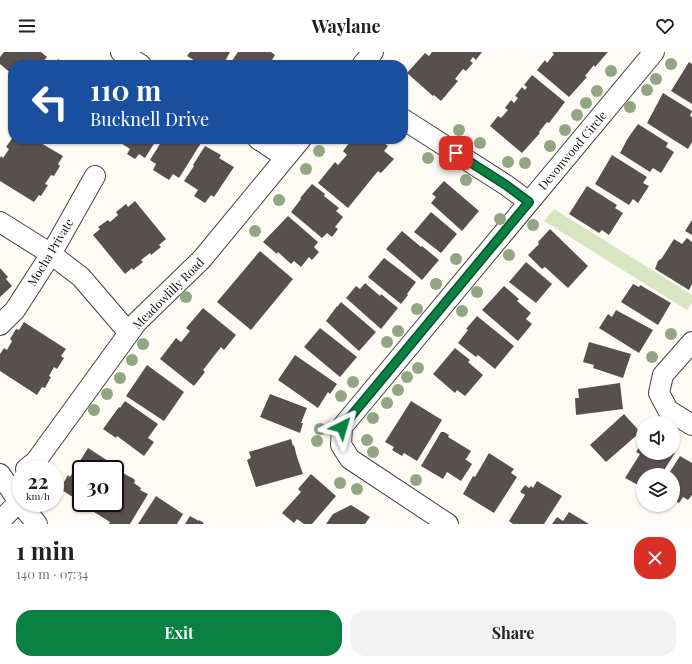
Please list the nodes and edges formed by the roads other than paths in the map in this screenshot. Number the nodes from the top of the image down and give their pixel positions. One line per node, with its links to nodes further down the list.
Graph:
1 (121, 52): 4 (street)
2 (373, 52): 5 (street)
3 (654, 52): 11 (street, Devonwood Circle)
4 (133, 60)
5 (366, 60)
6 (408, 122): 11 (street)
7 (266, 144): 9 (street)
8 (297, 144): 9 (street, Meadowlilly Road)
9 (285, 157): 15 (street, Meadowlilly Road)
10 (95, 176): 13 (street, Mocha Private)
11 (529, 202): 23 (street, Devonwood Circle)
12 (0, 222): 13 (street)
13 (51, 254): 14 (street, Mocha Private); 15 (street)
14 (0, 325)
15 (129, 333): 18 (street, Meadowlilly Road)
16 (692, 342): 17 (street)
17 (692, 425)
18 (37, 460)
19 (12, 509): 21 (street)
20 (27, 512): 22 (street)
21 (0, 521)
22 (37, 524)
23 (448, 524)

